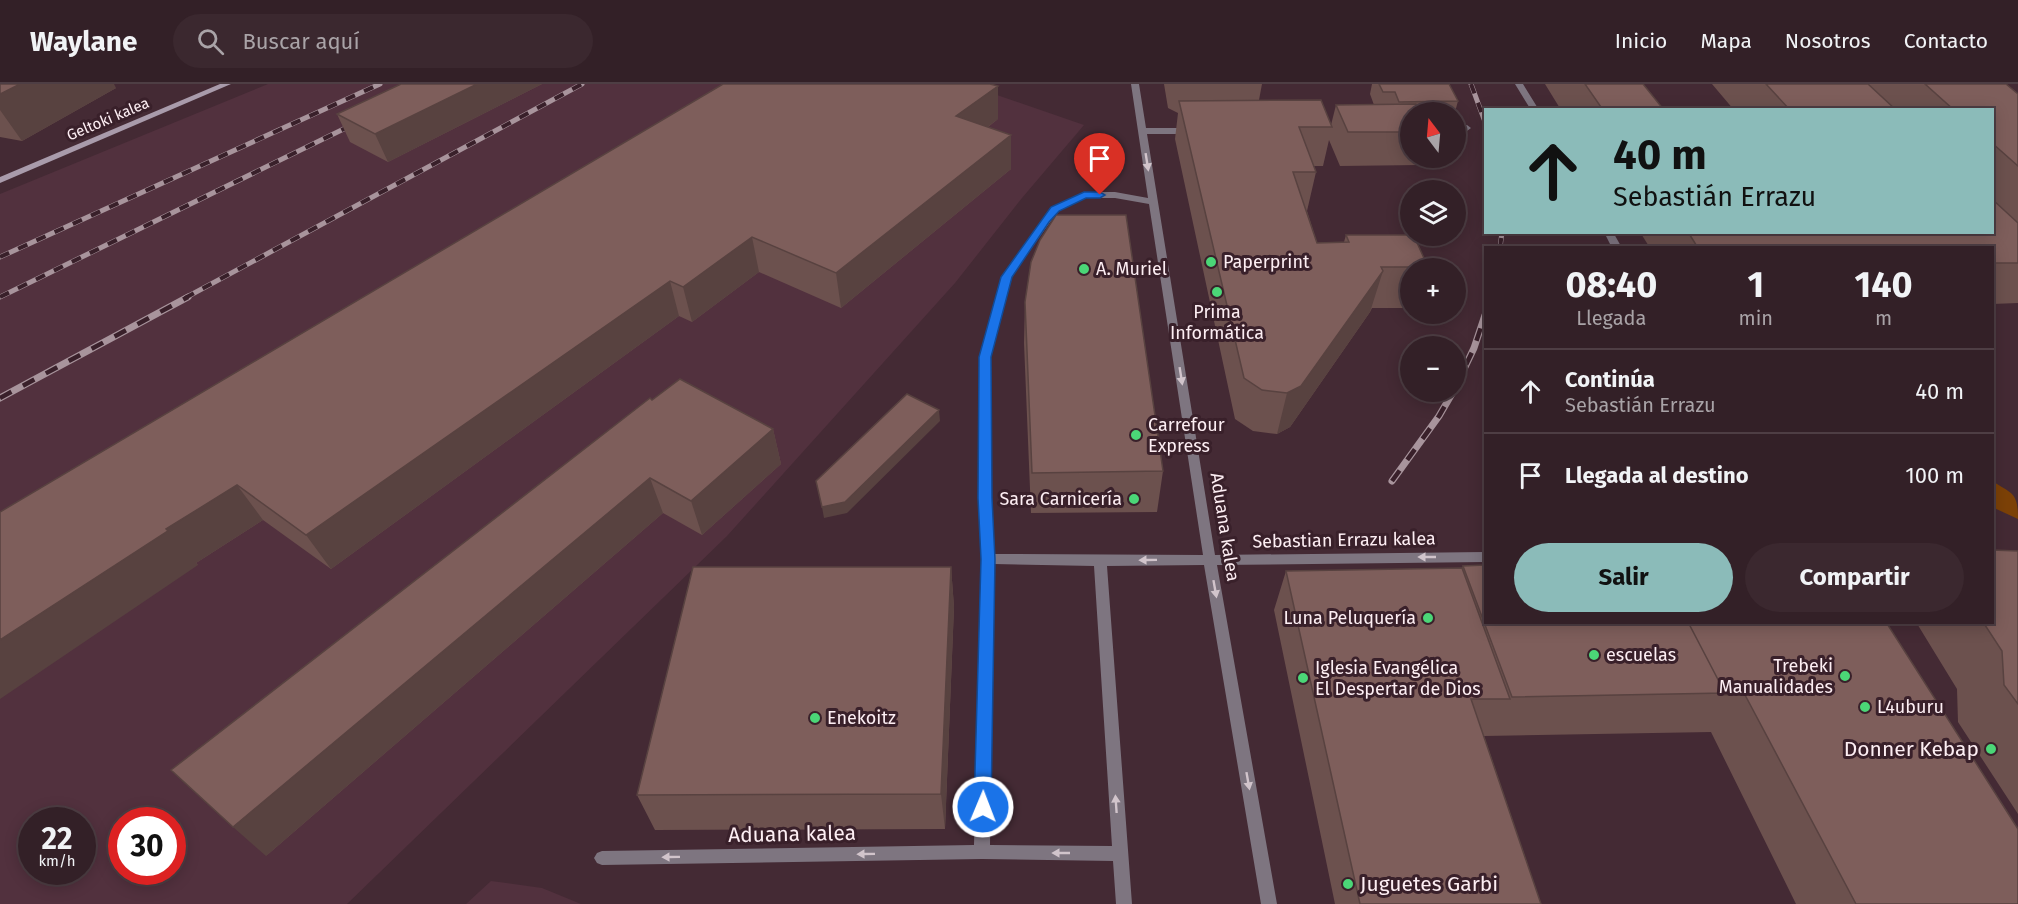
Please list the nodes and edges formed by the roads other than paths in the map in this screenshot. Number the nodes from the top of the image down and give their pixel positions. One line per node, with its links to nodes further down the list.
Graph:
1 (227, 84): 7 (street, Geltoki kalea)
2 (1135, 84): 5 (street, Aduana kalea)
3 (1519, 84): 4 (street)
4 (1533, 108)
5 (1142, 131): 6 (street); 8 (street, Aduana kalea, one-way to 8)
6 (1198, 131)
7 (0, 180)
8 (1154, 202): 10 (street); 11 (street, Aduana kalea, one-way to 11)
9 (1484, 557): 11 (street, Sebastian Errazu kalea, one-way to 11)
10 (988, 559): 12 (street, Sebastian Errazu kalea); 13 (street)
11 (1210, 560): 12 (street, Sebastian Errazu kalea, one-way to 12); 17 (street, Aduana kalea, one-way to 17)
12 (1100, 561): 14 (street, one-way to 12)
13 (982, 852): 14 (street, Aduana kalea, one-way to 13); 15 (street, Aduana kalea, one-way to 15)
14 (1119, 854): 16 (street)
15 (602, 858)
16 (1124, 904)
17 (1269, 904)

